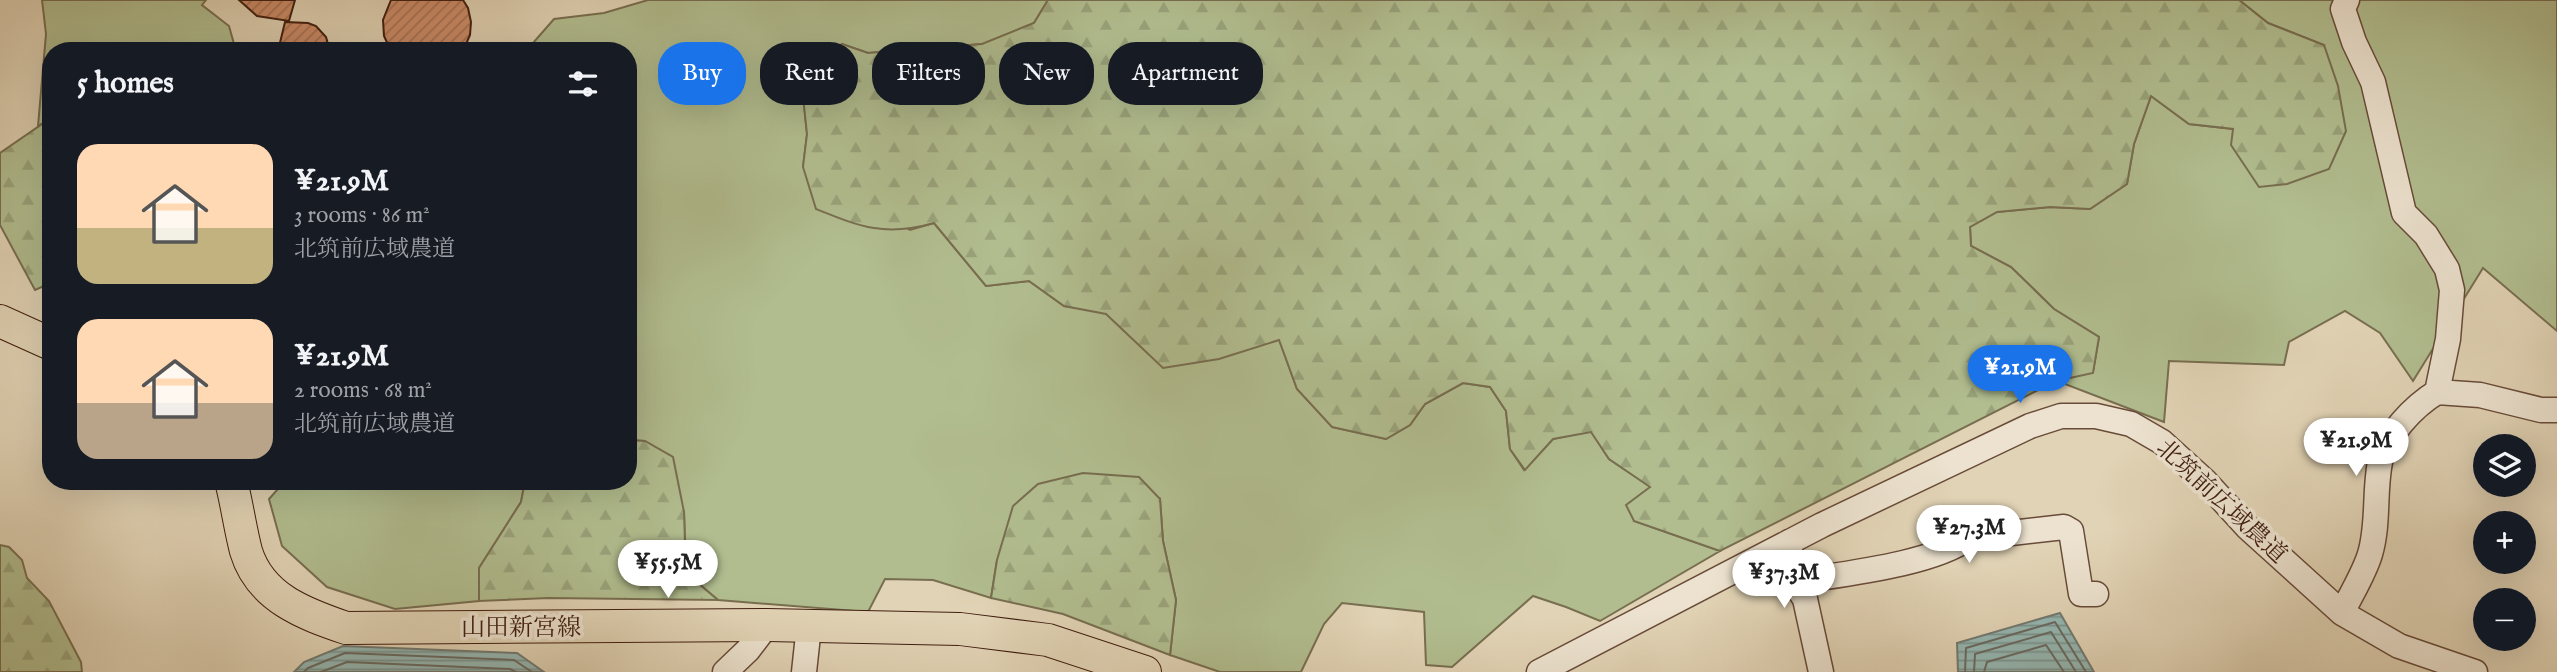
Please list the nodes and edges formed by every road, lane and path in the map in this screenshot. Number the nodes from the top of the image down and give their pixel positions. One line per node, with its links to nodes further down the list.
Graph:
1 (2347, 0): 4 (street)
2 (0, 321): 3 (main road)
3 (42, 340)
4 (2437, 391): 5 (street); 10 (street)
5 (2557, 410)
6 (233, 490): 11 (main road, 山田新宮線)
7 (1789, 542): 8 (street); 10 (street, 北筑前広域農道); 17 (street, 北筑前広域農道)
8 (1794, 582): 9 (street); 18 (street)
9 (2096, 594)
10 (2342, 613): 13 (street, 北筑前広域農道)
11 (767, 625): 12 (main road, 山田新宮線); 14 (street)
12 (808, 626): 15 (street); 16 (main road, 山田新宮線)
13 (2448, 668): 19 (street, 北筑前広域農道)
14 (725, 672)
15 (804, 672)
16 (1145, 672)
17 (1539, 672)
18 (1821, 672)
19 (2475, 672)

